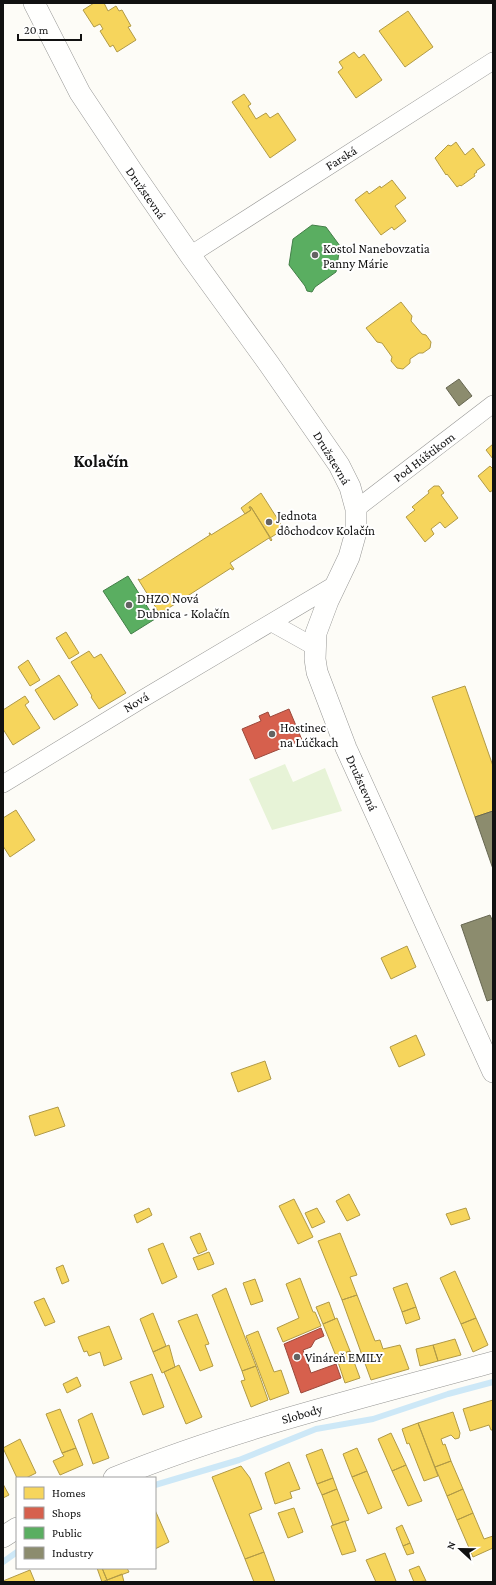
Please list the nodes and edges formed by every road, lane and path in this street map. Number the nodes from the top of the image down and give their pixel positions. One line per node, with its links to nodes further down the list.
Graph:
1 (34, 3): 3 (street, Družstevná)
2 (493, 61): 3 (street, Farská)
3 (190, 255): 5 (street, Družstevná)
4 (493, 404): 5 (street, Pod Húštikom)
5 (356, 509): 6 (street, Družstevná)
6 (336, 584): 7 (street, Nová); 8 (street, Družstevná)
7 (272, 623): 8 (street); 9 (street, Nová)
8 (315, 647): 10 (street, Družstevná)
9 (3, 784)
10 (493, 1072)
11 (493, 1362): 12 (street, Slobody)
12 (117, 1477)
13 (16, 1529): 14 (street)
14 (3, 1537)

